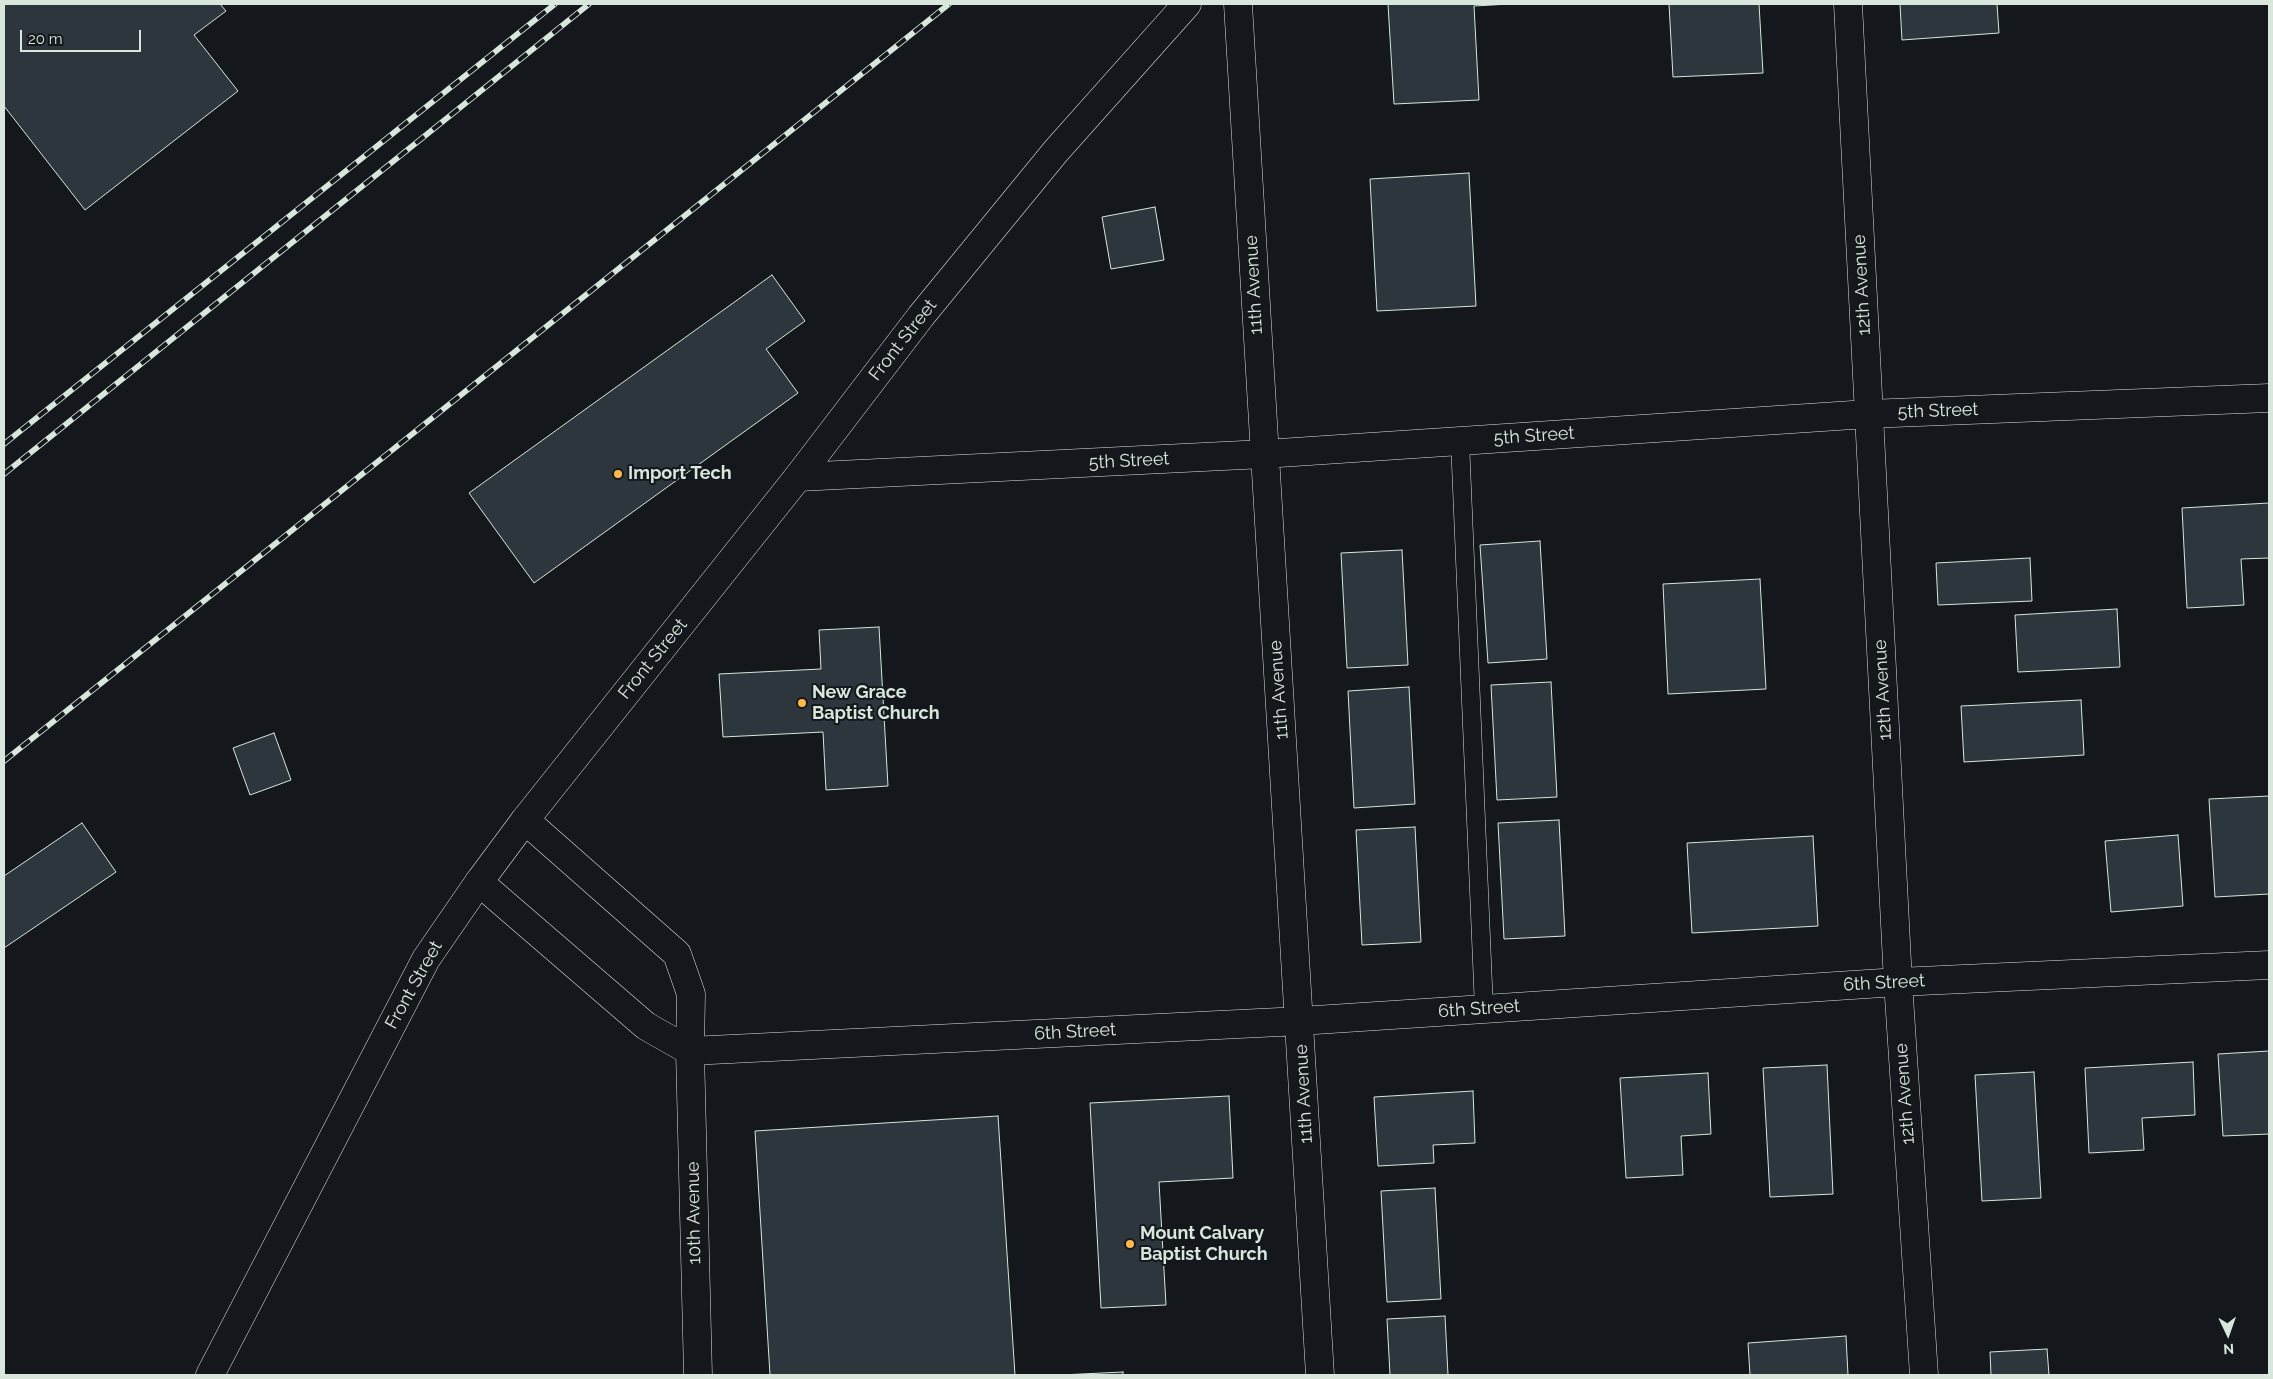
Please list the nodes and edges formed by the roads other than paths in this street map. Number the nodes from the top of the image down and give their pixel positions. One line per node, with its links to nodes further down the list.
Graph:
1 (1187, 4): 8 (street, Front Street)
2 (1238, 4): 7 (street, 11th Avenue)
3 (1848, 4): 5 (street, 12th Avenue)
4 (2269, 398): 5 (street, 5th Street)
5 (1868, 414): 6 (street, 5th Street); 12 (street, 12th Avenue)
6 (1460, 441): 7 (street, 5th Street); 13 (lane)
7 (1264, 454): 8 (street, 5th Street); 14 (street, 11th Avenue)
8 (798, 477): 9 (street, Front Street)
9 (525, 820): 10 (street, Front Street); 15 (street, 10th Avenue)
10 (479, 882): 15 (street); 16 (street, Front Street)
11 (2269, 965): 12 (street, 6th Street)
12 (1898, 982): 13 (street, 6th Street); 19 (street, 12th Avenue)
13 (1484, 1009): 14 (street, 6th Street)
14 (1300, 1021): 15 (street, 6th Street); 18 (street, 11th Avenue)
15 (690, 1051): 17 (street, 10th Avenue)
16 (210, 1375)
17 (698, 1375)
18 (1320, 1375)
19 (1924, 1375)

